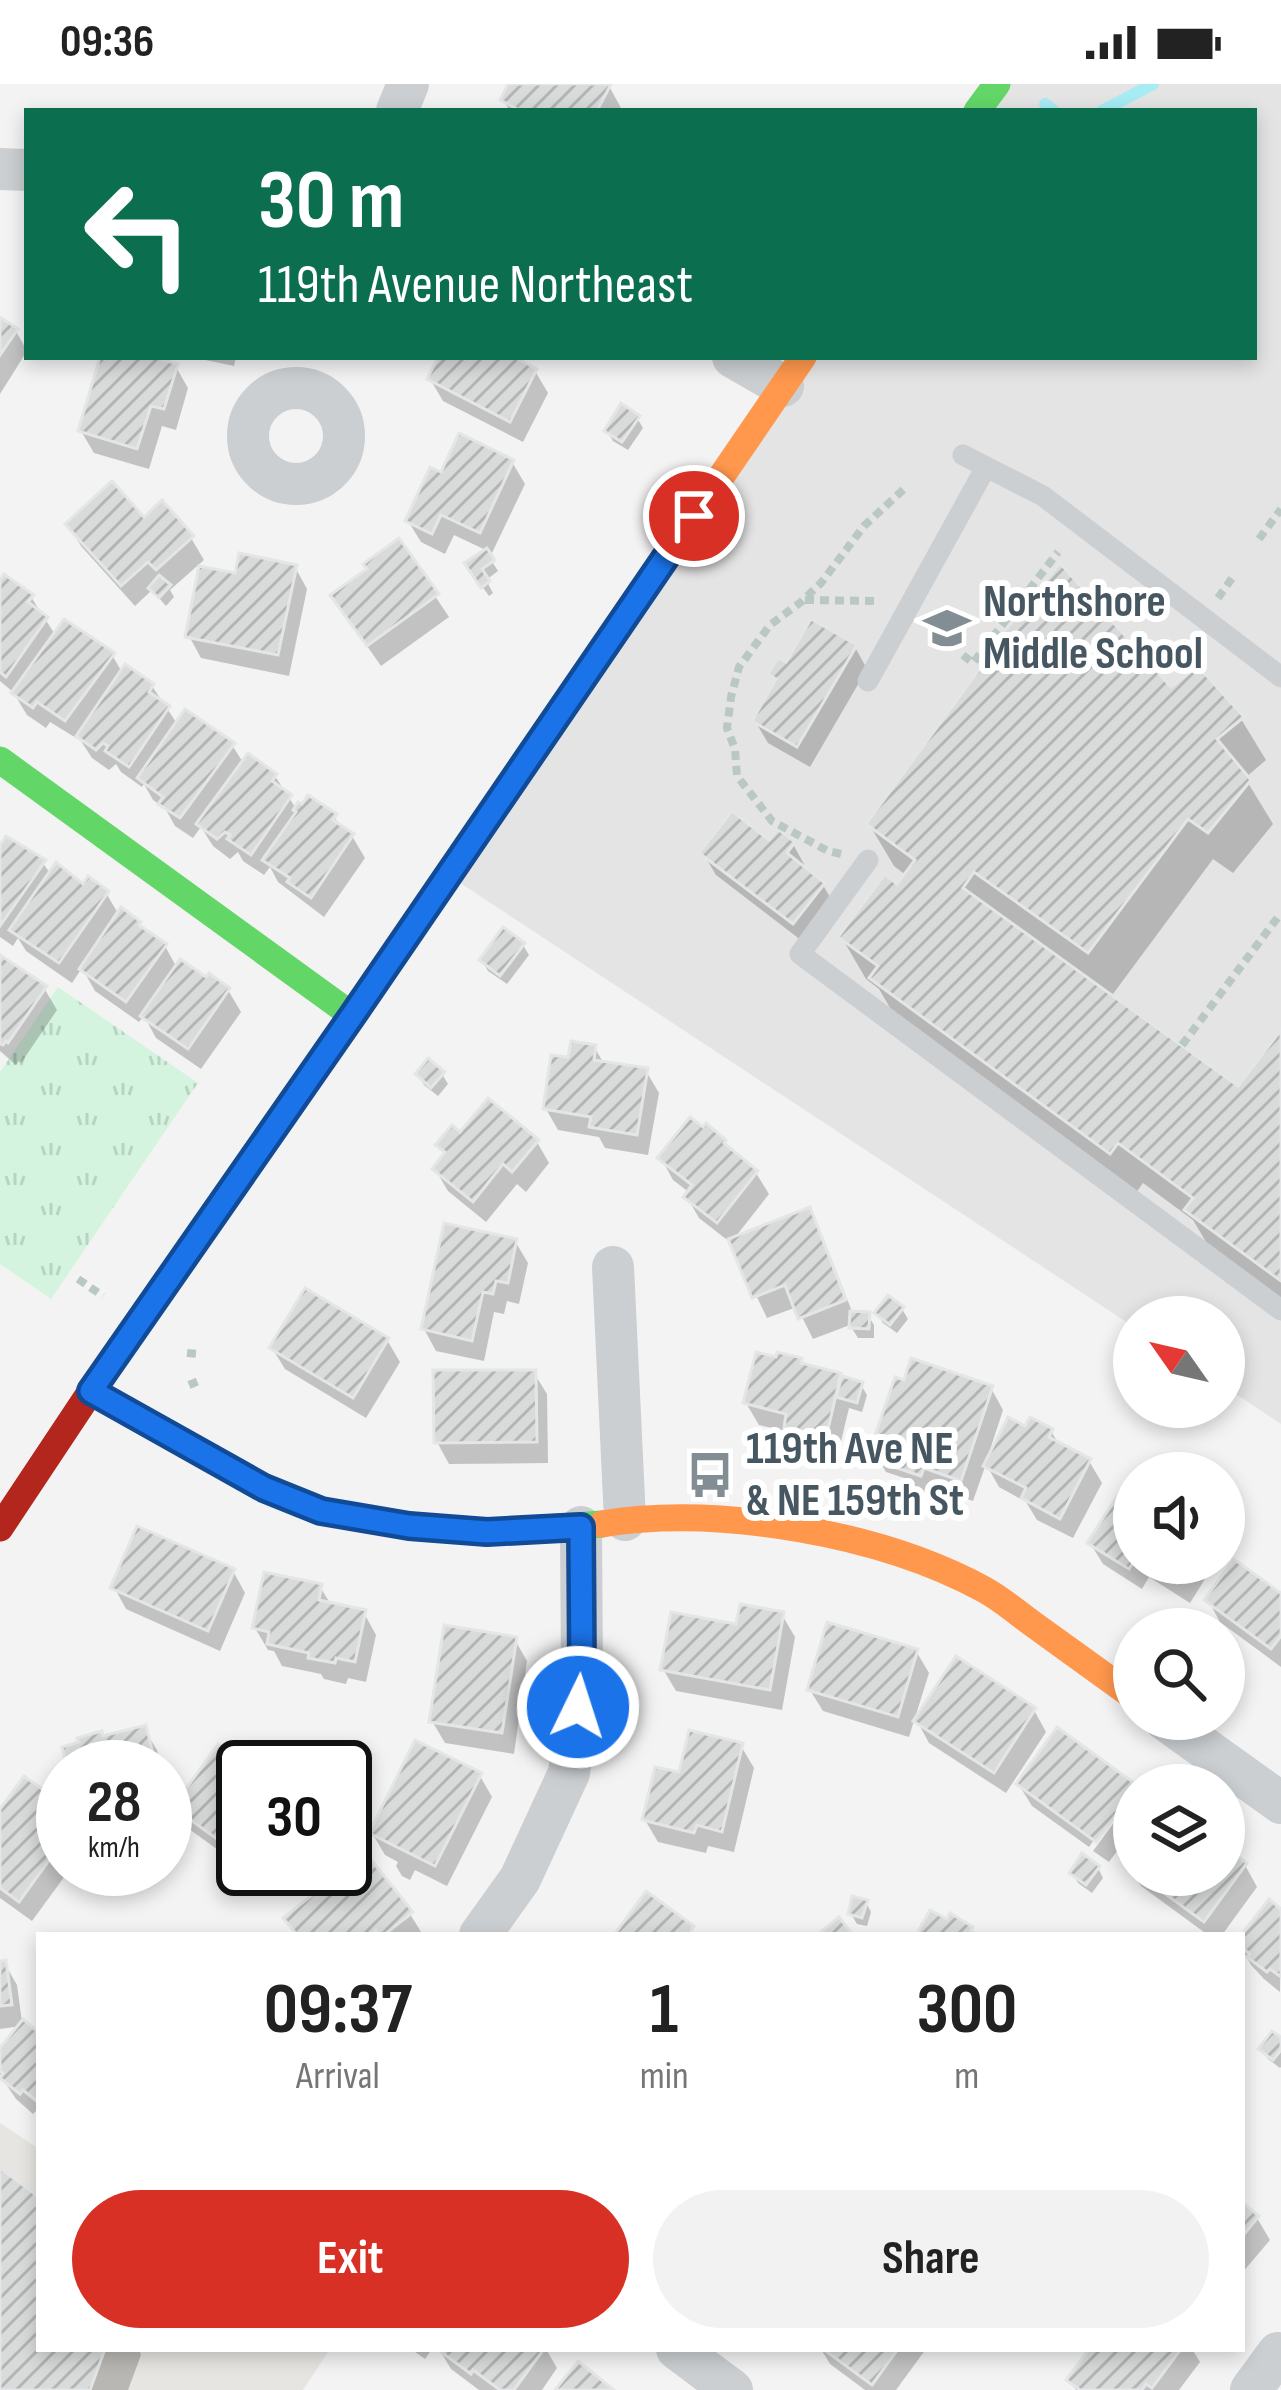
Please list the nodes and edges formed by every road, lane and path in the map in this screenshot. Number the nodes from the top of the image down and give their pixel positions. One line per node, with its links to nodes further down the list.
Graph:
1 (747, 360): 2 (street)
2 (793, 371): 19 (street)
3 (963, 454): 4 (lane)
4 (986, 467): 14 (lane); 15 (lane)
5 (904, 489): 10 (path)
6 (1281, 509): 7 (path)
7 (1259, 538)
8 (1058, 552): 13 (path)
9 (1234, 574): 12 (path)
10 (803, 600): 11 (path); 17 (path)
11 (882, 601)
12 (1214, 604)
13 (963, 656)
14 (1281, 677)
15 (868, 681)
16 (0, 760): 19 (street)
17 (868, 860): 24 (lane)
18 (1281, 914): 20 (path)
19 (352, 1016): 29 (street)
20 (1182, 1045)
21 (614, 1267): 30 (street)
22 (78, 1279): 23 (path)
23 (104, 1296)
24 (1281, 1310)
25 (187, 1353): 26 (path)
26 (198, 1354)
27 (201, 1380): 28 (path)
28 (189, 1385)
29 (91, 1391): 31 (street); 32 (street)
30 (625, 1520): 31 (street); 33 (street)
31 (581, 1527): 36 (street)
32 (0, 1528)
33 (1113, 1682)
34 (1193, 1740): 35 (street)
35 (1281, 1803)
36 (482, 1932)
37 (690, 2353): 39 (street)
38 (1278, 2353): 40 (street)
39 (732, 2390)
40 (1251, 2390)

